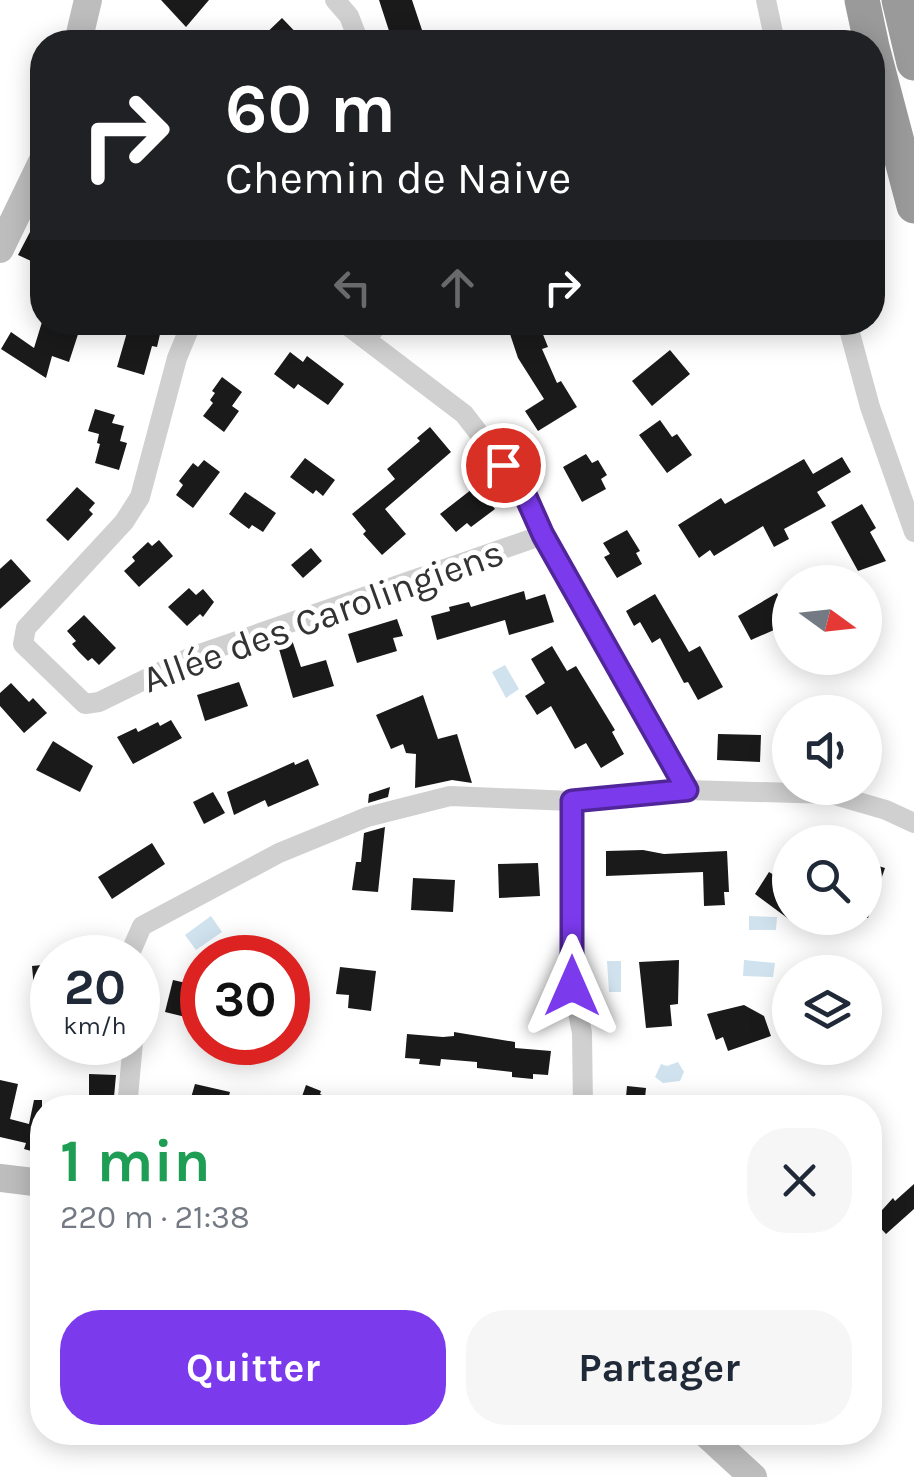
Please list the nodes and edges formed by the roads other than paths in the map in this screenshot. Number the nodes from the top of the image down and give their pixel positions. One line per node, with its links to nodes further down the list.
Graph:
1 (88, 0): 6 (street)
2 (335, 0): 7 (street)
3 (766, 0): 8 (street)
4 (862, 0): 9 (highway)
5 (899, 0): 10 (highway)
6 (81, 30)
7 (354, 30)
8 (772, 30)
9 (869, 30)
10 (914, 63)
11 (885, 94): 13 (highway)
12 (30, 187): 14 (street)
13 (914, 206)
14 (0, 249)
15 (187, 335): 21 (street, Allée des Carolingiens)
16 (361, 335): 19 (street)
17 (369, 335): 19 (street)
18 (851, 335): 20 (street)
19 (366, 339): 21 (street)
20 (914, 532)
21 (543, 535): 22 (street)
22 (687, 790): 23 (street); 24 (street)
23 (572, 801): 25 (street); 28 (street)
24 (914, 824)
25 (138, 935)
26 (131, 1065): 27 (street)
27 (128, 1095)
28 (583, 1095)
29 (0, 1178): 30 (street)
30 (30, 1182)
31 (718, 1445): 32 (street)
32 (752, 1477)

